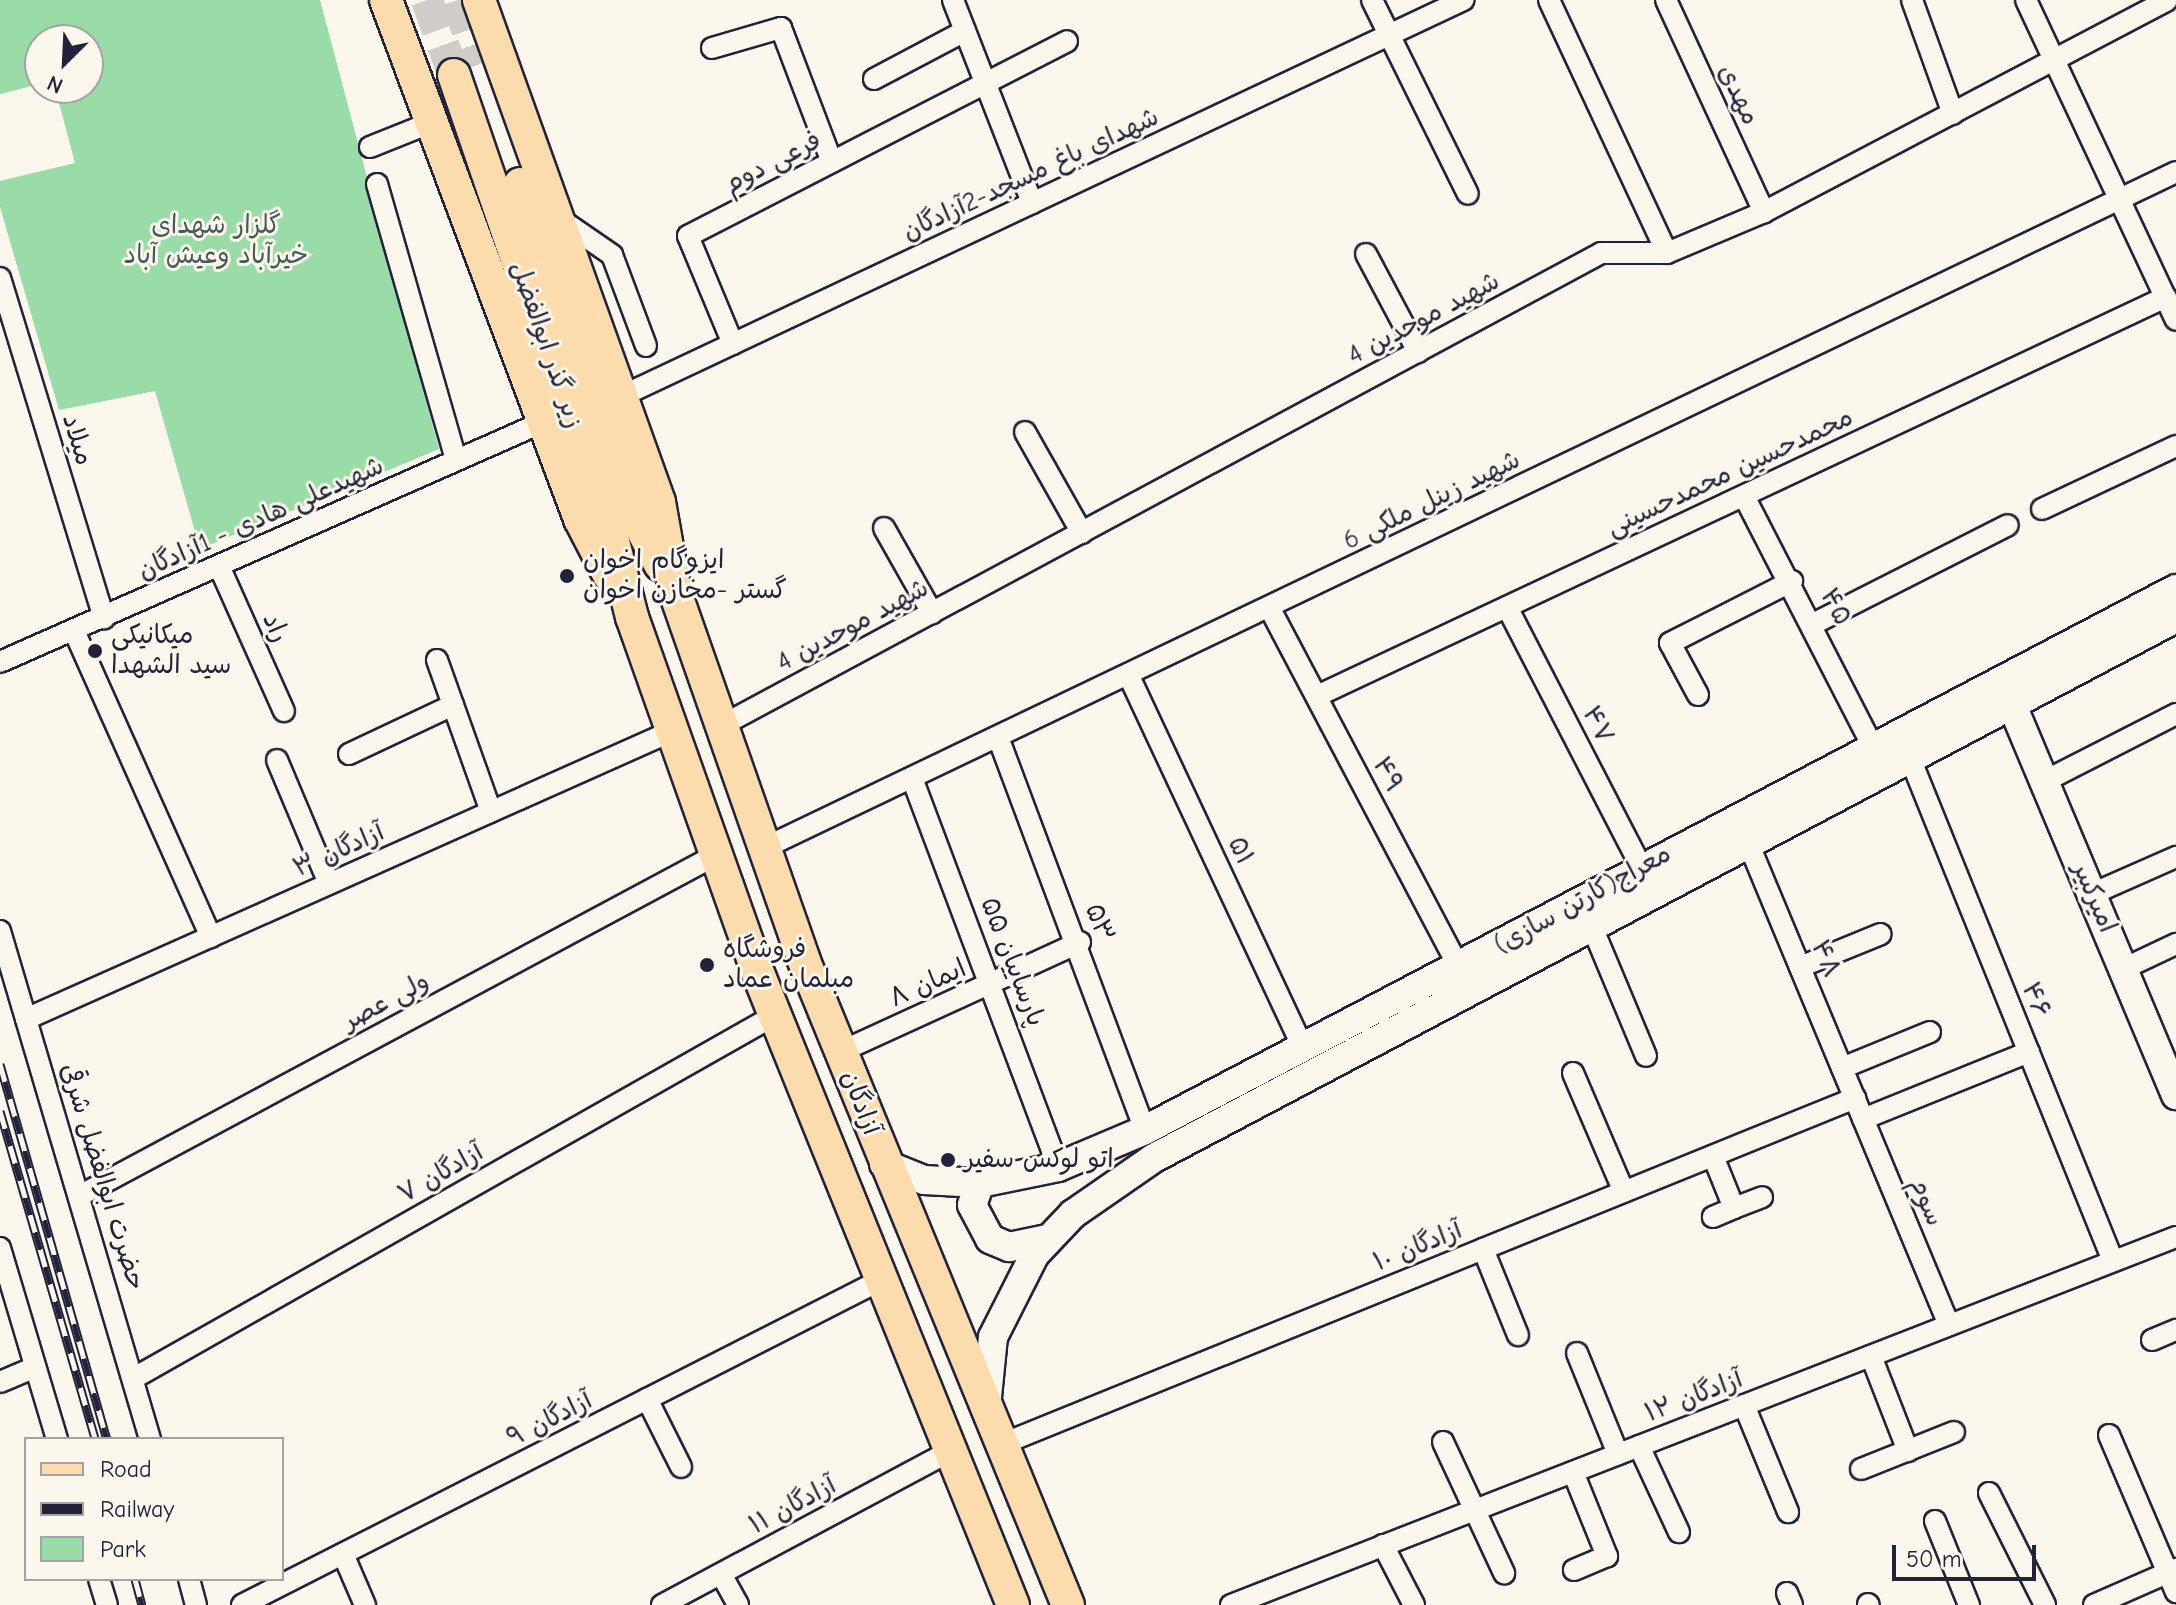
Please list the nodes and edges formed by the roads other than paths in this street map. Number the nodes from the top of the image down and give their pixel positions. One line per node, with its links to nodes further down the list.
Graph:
1 (386, 0): 20 (main road)
2 (479, 0): 29 (main road)
3 (953, 0): 12 (street)
4 (1372, 0): 13 (street)
5 (1463, 0): 13 (street, شهدای‌ باغ مسجد-2آزادگان)
6 (1549, 0): 30 (street)
7 (1666, 0): 28 (street, مهدی)
8 (1912, 0): 19 (street)
9 (2026, 0): 16 (street)
10 (2167, 0): 11 (street); 16 (street, 4 شهید موحدین)
11 (2176, 18)
12 (965, 31): 17 (street); 18 (street)
13 (1390, 34): 25 (street); 27 (street, شهدای‌ باغ مسجد-2آزادگان)
14 (1067, 41): 18 (street, فرعی دوم)
15 (712, 48): 22 (street)
16 (2055, 61): 19 (street, 4 شهید موحدین); 26 (street)
17 (874, 79)
18 (985, 83): 22 (street, فرعی دوم); 27 (street)
19 (1953, 114): 28 (street, 4 شهید موحدین)
20 (435, 121): 21 (street); 41 (main road)
21 (370, 147)
22 (832, 162): 37 (street, فرعی دوم)
23 (2176, 172): 26 (street, 6 شهید زینل ملکی)
24 (377, 184): 44 (street)
25 (1468, 194)
26 (2121, 200): 33 (street); 54 (street, 6 شهید زینل ملکی)
27 (1032, 203): 37 (street, شهدای‌ باغ مسجد-2آزادگان)
28 (1764, 212): 30 (street, 4 شهید موحدین)
29 (555, 216): 34 (street); 36 (main road)
30 (1667, 253): 39 (street, 4 شهید موحدین)
31 (1366, 254): 39 (street)
32 (0, 278): 58 (street, میلاد)
33 (2166, 297): 35 (street); 45 (street, محمدحسین محمدحسینی)
34 (636, 320): 36 (street); 38 (street)
35 (2176, 320)
36 (601, 336): 40 (main road)
37 (733, 344): 40 (street, شهدای‌ باغ مسجد-2آزادگان)
38 (646, 346)
39 (1418, 352): 49 (street, 4 شهید موحدین)
40 (622, 396): 53 (main road)
41 (543, 422): 44 (street, شهیدعلی هادی - 1آزادگان); 57 (main road)
42 (1025, 432): 49 (street)
43 (2176, 446): 46 (street)
44 (456, 460): 50 (street, شهیدعلی هادی - 1آزادگان)
45 (1744, 496): 51 (street, ۴۵); 55 (street, محمدحسین محمدحسینی)
46 (2042, 509)
47 (2008, 525): 60 (street)
48 (884, 528): 56 (street)
49 (1082, 533): 56 (street, 4 شهید موحدین)
50 (219, 566): 58 (street, شهیدعلی هادی - 1آزادگان); 69 (street, راد)
51 (1792, 581): 60 (street, ۴۵); 66 (street)
52 (2176, 589): 65 (street, معراج(کارتن سازی))
53 (675, 592): 57 (main road, زیر گذر ابوالفضل); 71 (main road, آزادگان)
54 (1269, 607): 64 (street, 6 شهید زینل ملکی); 67 (street, ۴۹)
55 (1507, 607): 67 (street, محمدحسین محمدحسینی); 85 (street, ۴۷)
56 (932, 613): 71 (street, 4 شهید موحدین)
57 (632, 617): 72 (main road, آزادگان)
58 (104, 618): 61 (street, شهیدعلی هادی - 1آزادگان)
59 (2176, 618): 65 (street, معراج(کارتن سازی))
60 (1815, 623): 74 (street, ۴۵)
61 (75, 633): 63 (street, شهیدعلی هادی - 1آزادگان); 91 (street)
62 (437, 660): 68 (street)
63 (0, 662)
64 (1128, 674): 73 (street, 6 شهید زینل ملکی); 101 (street, ۵۱)
65 (2006, 690): 74 (street, معراج(کارتن سازی)); 76 (street, معراج(کارتن سازی)); 79 (street, امیرکبیر)
66 (1698, 695)
67 (1317, 696): 94 (street, ۴۹)
68 (453, 705): 75 (street); 80 (street)
69 (284, 711)
70 (2176, 714): 79 (street)
71 (719, 727): 82 (main road, آزادگان)
72 (672, 731): 80 (street, ۳ آزادگان); 83 (main road, آزادگان)
73 (998, 737): 78 (street, 6 شهید زینل ملکی); 92 (street, ۵۳)
74 (1873, 747): 85 (street, معراج(کارتن سازی))
75 (349, 754)
76 (1910, 758): 81 (street, معراج(کارتن سازی)); 103 (street, ۴۶)
77 (277, 760): 86 (street)
78 (912, 778): 82 (street, 6 شهید زینل ملکی); 97 (street, پارساییان ۵۵)
79 (2045, 781): 87 (street, امیرکبیر)
80 (491, 812): 86 (street, ۳ آزادگان)
81 (1747, 840): 88 (street, معراج(کارتن سازی)); 95 (street, ۴۸)
82 (764, 848): 102 (main road, آزادگان)
83 (716, 855): 98 (main road, آزادگان); 116 (street, ولی عصر)
84 (2176, 857): 87 (street)
85 (1641, 867): 94 (street, معراج(کارتن سازی))
86 (329, 884): 91 (street, ۳ آزادگان)
87 (2092, 894): 96 (street, امیرکبیر)
88 (1590, 922): 104 (street); 121 (street, معراج(کارتن سازی))
89 (0, 931): 99 (street, حضرت ابوالفضل شرقی)
90 (1881, 934): 95 (street)
91 (211, 937): 99 (street, ۳ آزادگان)
92 (1080, 942): 97 (street, ۸ ایمان); 110 (street, ۵۳)
93 (2176, 944): 96 (street)
94 (1459, 967): 101 (street, معراج(کارتن سازی))
95 (1800, 967): 105 (street, ۴۸)
96 (2123, 969): 107 (street, امیرکبیر)
97 (994, 983): 102 (street, ۸ ایمان); 113 (street, پارساییان ۵۵)
98 (775, 1015): 125 (main road, آزادگان); 133 (street, ۷ آزادگان)
99 (26, 1019): 116 (street, حضرت ابوالفضل شرقی)
100 (1930, 1032): 105 (street)
101 (1304, 1049): 110 (street, معراج(کارتن سازی))
102 (840, 1052): 112 (main road, آزادگان)
103 (2029, 1052): 109 (street); 124 (street, ۴۶)
104 (1646, 1056)
105 (1842, 1068): 108 (street, ۴۸)
106 (1573, 1073): 115 (street)
107 (2176, 1095)
108 (1855, 1098): 109 (street, سوم); 111 (street, ۱۰ آزادگان)
109 (1863, 1119): 126 (street, سوم)
110 (1145, 1130): 113 (street, معراج(کارتن سازی))
111 (1713, 1156): 115 (street, ۱۰ آزادگان); 118 (street)
112 (884, 1164): 114 (street, معراج(کارتن سازی)); 137 (main road, آزادگان)
113 (1058, 1167): 114 (street, معراج(کارتن سازی))
114 (980, 1183): 121 (street)
115 (1624, 1192): 123 (street, ۱۰ آزادگان)
116 (81, 1195): 133 (street, حضرت ابوالفضل شرقی)
117 (1762, 1197): 118 (street)
118 (1734, 1208): 119 (street)
119 (1713, 1217)
120 (2176, 1237): 124 (street, ۱۲ آزادگان)
121 (1046, 1239): 137 (street)
122 (0, 1248): 132 (street)
123 (1483, 1249): 128 (street); 143 (street, ۱۰ آزادگان)
124 (2113, 1261): 126 (street, ۱۲ آزادگان)
125 (881, 1280): 135 (street, ۹ آزادگان); 146 (main road, آزادگان)
126 (1949, 1325): 131 (street, ۱۲ آزادگان)
127 (2176, 1330): 129 (street)
128 (1518, 1335)
129 (2152, 1340)
130 (1577, 1353): 147 (street)
131 (1871, 1356): 136 (street, ۱۲ آزادگان); 145 (street)
132 (35, 1367): 134 (street); 140 (street)
133 (134, 1378): 141 (street, حضرت ابوالفضل شرقی)
134 (0, 1382)
135 (647, 1399): 148 (street); 157 (street, ۹ آزادگان)
136 (1744, 1405): 144 (street, ۱۲ آزادگان); 153 (street)
137 (986, 1411): 143 (main road, آزادگان)
138 (1954, 1432): 145 (street)
139 (2109, 1435): 159 (street)
140 (56, 1437)
141 (149, 1437)
142 (1443, 1442): 152 (street)
143 (1000, 1445): 173 (main road, آزادگان)
144 (1639, 1446): 147 (street, ۱۲ آزادگان); 155 (street)
145 (1908, 1451): 149 (street)
146 (949, 1452): 161 (street, ۱۱ آزادگان); 172 (main road, آزادگان)
147 (1618, 1454): 150 (street, ۱۲ آزادگان)
148 (681, 1467)
149 (1861, 1469)
150 (1573, 1472): 152 (street, ۱۲ آزادگان); 158 (street)
151 (1989, 1493): 177 (street)
152 (1476, 1510): 156 (street, ۱۲ آزادگان); 160 (street)
153 (1788, 1512)
154 (1935, 1521): 176 (street)
155 (1679, 1532)
156 (1383, 1545): 165 (street, ۱۲ آزادگان); 175 (street)
157 (343, 1554): 168 (street, ۹ آزادگان); 169 (street)
158 (1574, 1570)
159 (2172, 1571): 164 (street); 178 (street)
160 (1504, 1573)
161 (721, 1574): 170 (street, ۱۱ آزادگان); 171 (street)
162 (100, 1581): 166 (street)
163 (190, 1581): 167 (street)
164 (2176, 1592)
165 (1260, 1600): 174 (street, ۱۲ آزادگان)
166 (107, 1605)
167 (196, 1605)
168 (242, 1605)
169 (365, 1605)
170 (662, 1605)
171 (738, 1605)
172 (1013, 1605)
173 (1068, 1605)
174 (1231, 1605)
175 (1414, 1605)
176 (1969, 1605)
177 (2045, 1605)
178 (2094, 1605)

